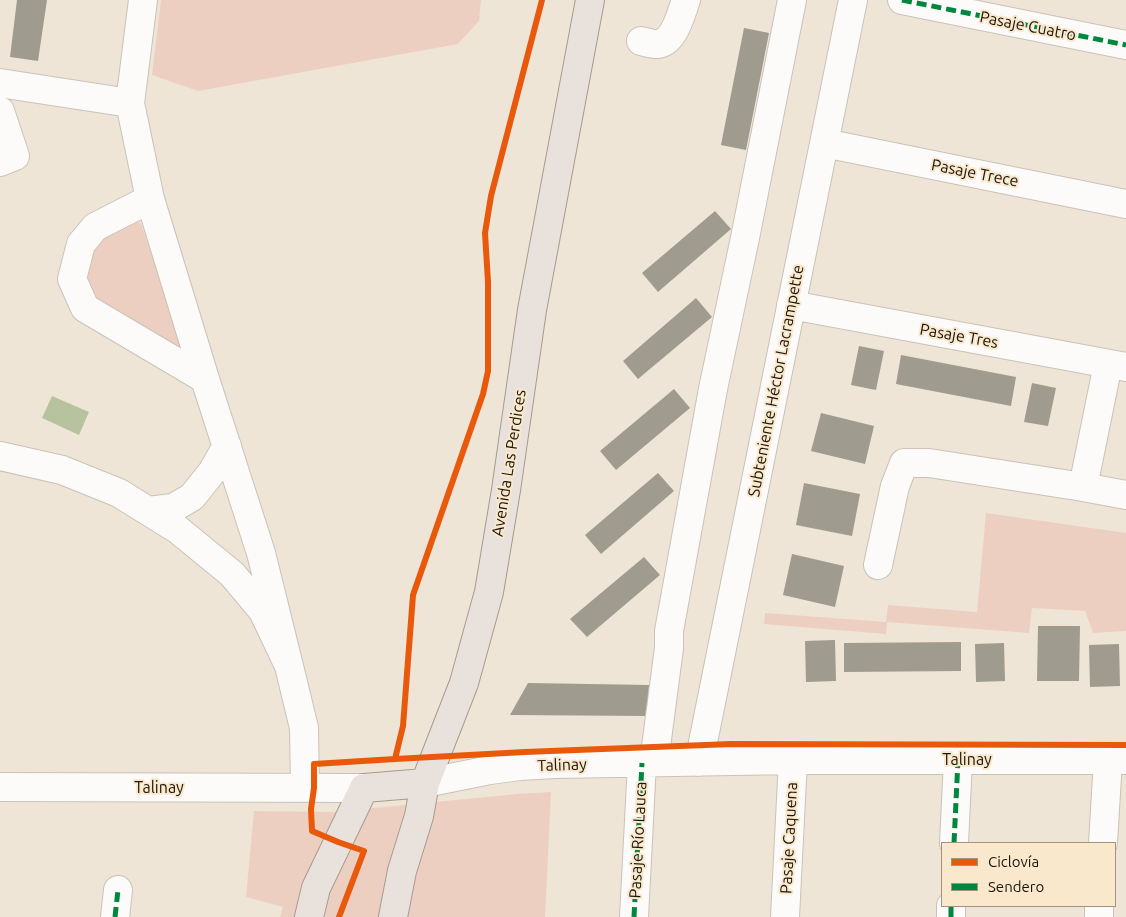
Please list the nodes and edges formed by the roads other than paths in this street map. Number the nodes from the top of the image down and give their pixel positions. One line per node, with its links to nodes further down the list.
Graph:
1 (143, 0): 10 (street)
2 (590, 0): 31 (main road, Avenida Las Perdices)
3 (686, 0): 7 (street)
4 (792, 0): 30 (street, Pasaje Río Lauca)
5 (853, 0): 12 (street, Subteniente Héctor Lacrampette)
6 (902, 0): 8 (street, Pasaje Cuatro)
7 (640, 41)
8 (1126, 45)
9 (0, 83): 10 (street)
10 (130, 103): 14 (street)
11 (0, 111): 13 (street)
12 (824, 143): 15 (street, Pasaje Trece); 16 (street, Subteniente Héctor Lacrampette)
13 (0, 162)
14 (150, 199): 18 (street); 18 (street)
15 (1126, 204)
16 (791, 305): 17 (street, Pasaje Tres); 29 (street, Subteniente Héctor Lacrampette)
17 (1117, 366): 21 (street)
18 (205, 379): 19 (street)
19 (227, 446): 23 (street); 25 (street)
20 (0, 456): 23 (street)
21 (1084, 487): 22 (street); 24 (street)
22 (1126, 494)
23 (148, 511): 25 (street)
24 (878, 565)
25 (289, 666): 33 (street)
26 (793, 760): 27 (street, Talinay); 29 (street, Talinay); 42 (street, Pasaje Caquena)
27 (958, 760): 28 (street, Talinay); 35 (street)
28 (1117, 760): 36 (street)
29 (699, 762): 30 (street, Talinay)
30 (648, 763): 31 (street, Talinay); 41 (street, Pasaje Río Lauca)
31 (425, 783): 34 (main road, Talinay); 40 (main road, Avenida Las Perdices)
32 (0, 787): 33 (street, Talinay)
33 (306, 788): 34 (street, Talinay)
34 (364, 788): 39 (main road)
35 (954, 842)
36 (1103, 842)
37 (118, 890): 38 (street)
38 (115, 917)
39 (309, 917)
40 (393, 917)
41 (634, 917)
42 (785, 917)

